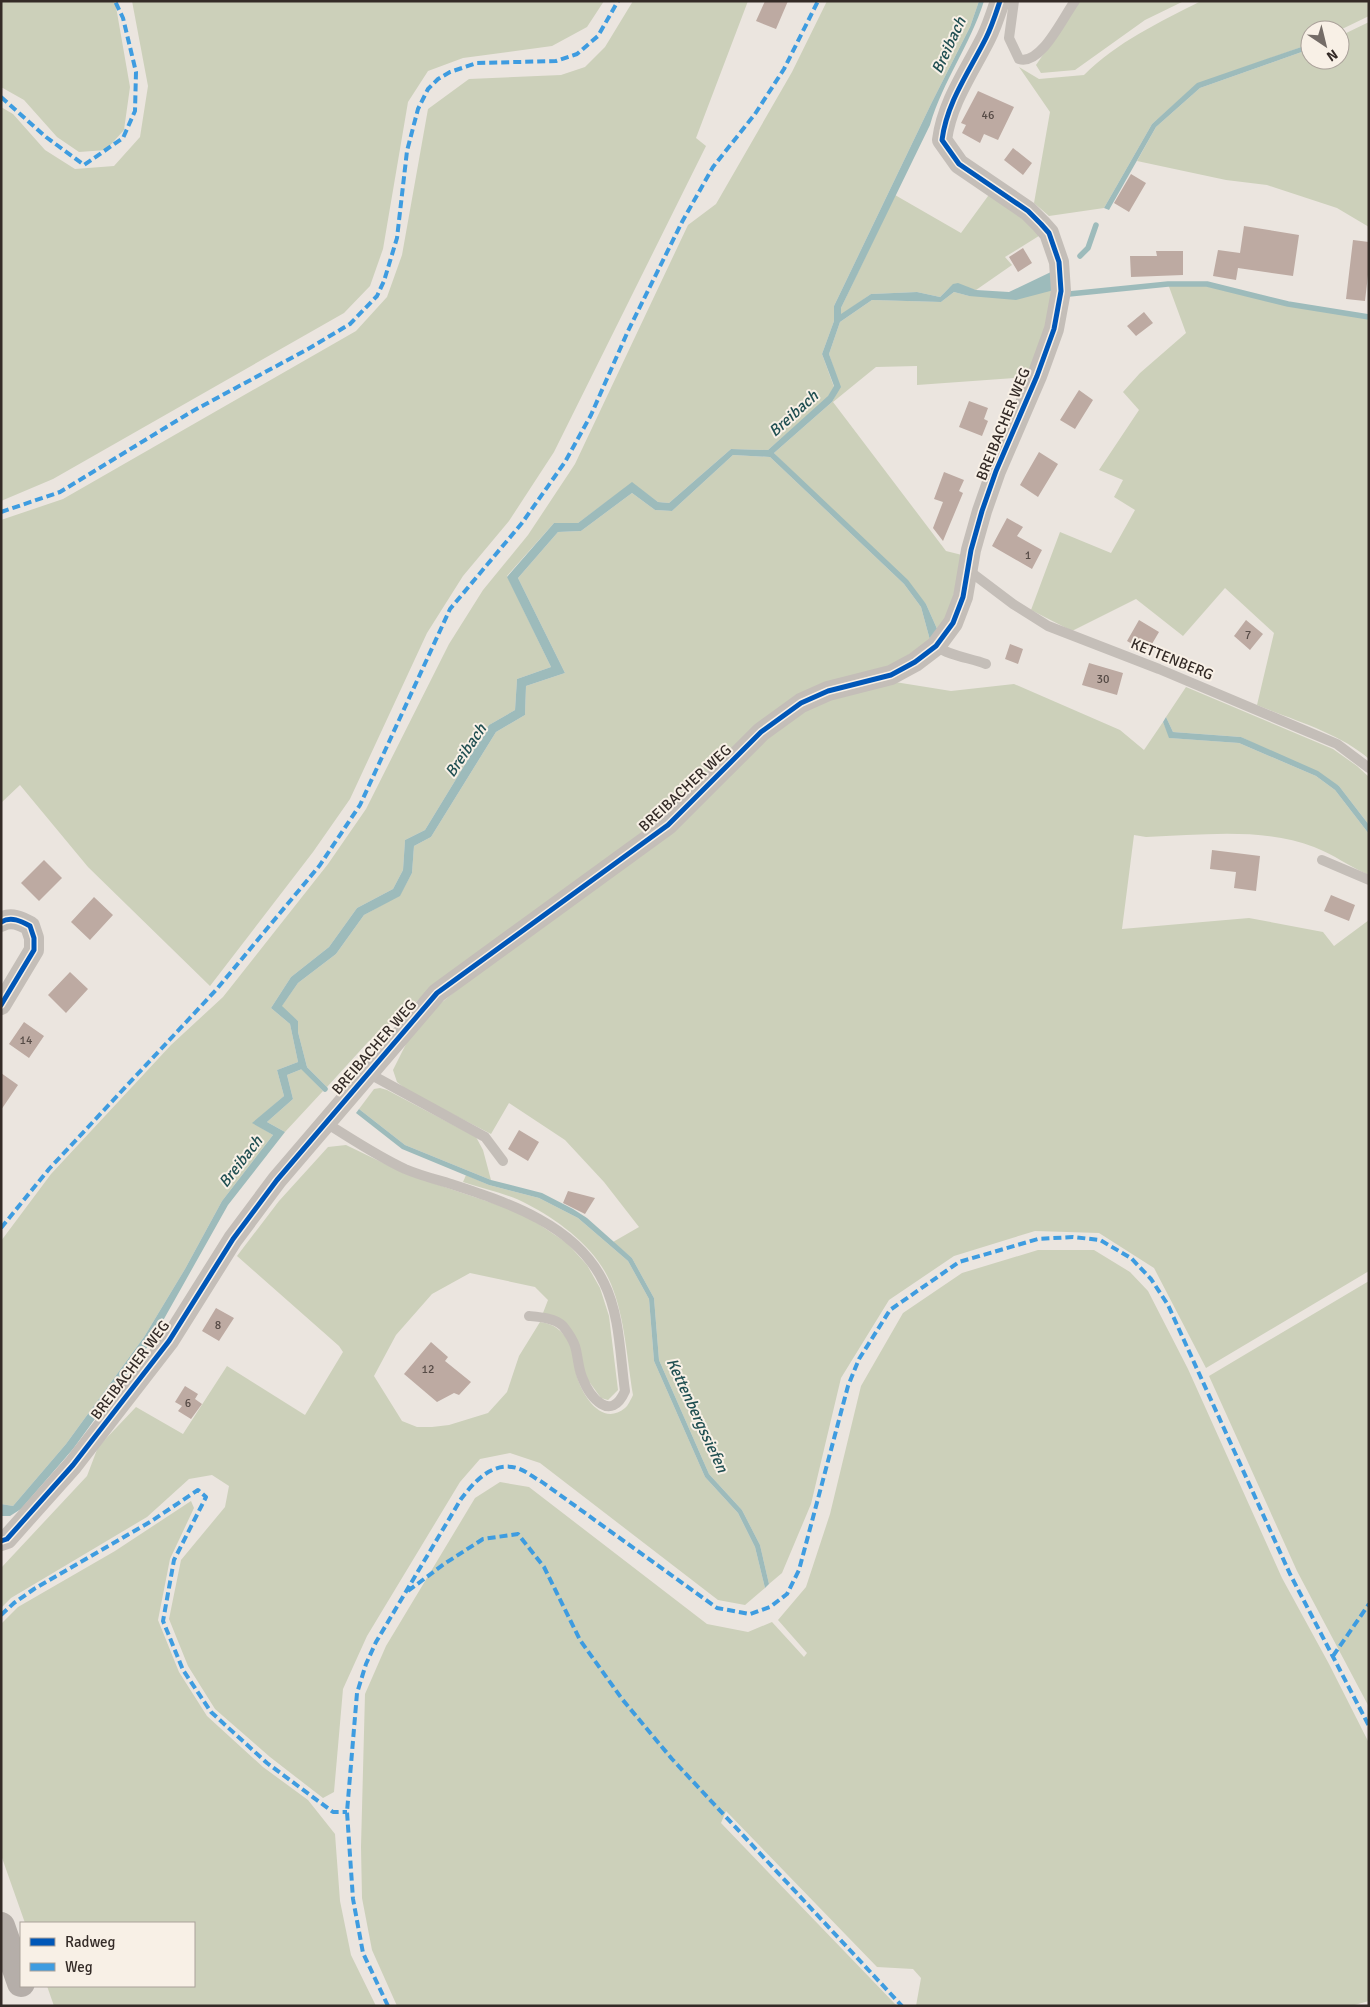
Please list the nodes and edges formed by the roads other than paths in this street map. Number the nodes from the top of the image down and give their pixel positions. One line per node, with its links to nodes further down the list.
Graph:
1 (1000, 1): 4 (street, BREIBACHER WEG)
2 (1014, 1): 3 (lane)
3 (1075, 1)
4 (968, 570): 5 (street, BREIBACHER WEG); 7 (lane, KETTENBERG)
5 (936, 646): 6 (lane); 12 (street, BREIBACHER WEG)
6 (986, 664)
7 (1369, 768)
8 (1322, 860): 9 (lane)
9 (1369, 880)
10 (1, 922): 11 (street)
11 (1, 1005)
12 (368, 1073): 13 (street, BREIBACHER WEG); 14 (lane)
13 (326, 1123): 15 (lane); 16 (street, BREIBACHER WEG)
14 (503, 1161)
15 (529, 1316)
16 (1, 1541)
17 (1, 1926): 18 (main road)
18 (20, 1978)
19 (23, 1987): 20 (main road)
20 (29, 2006)

